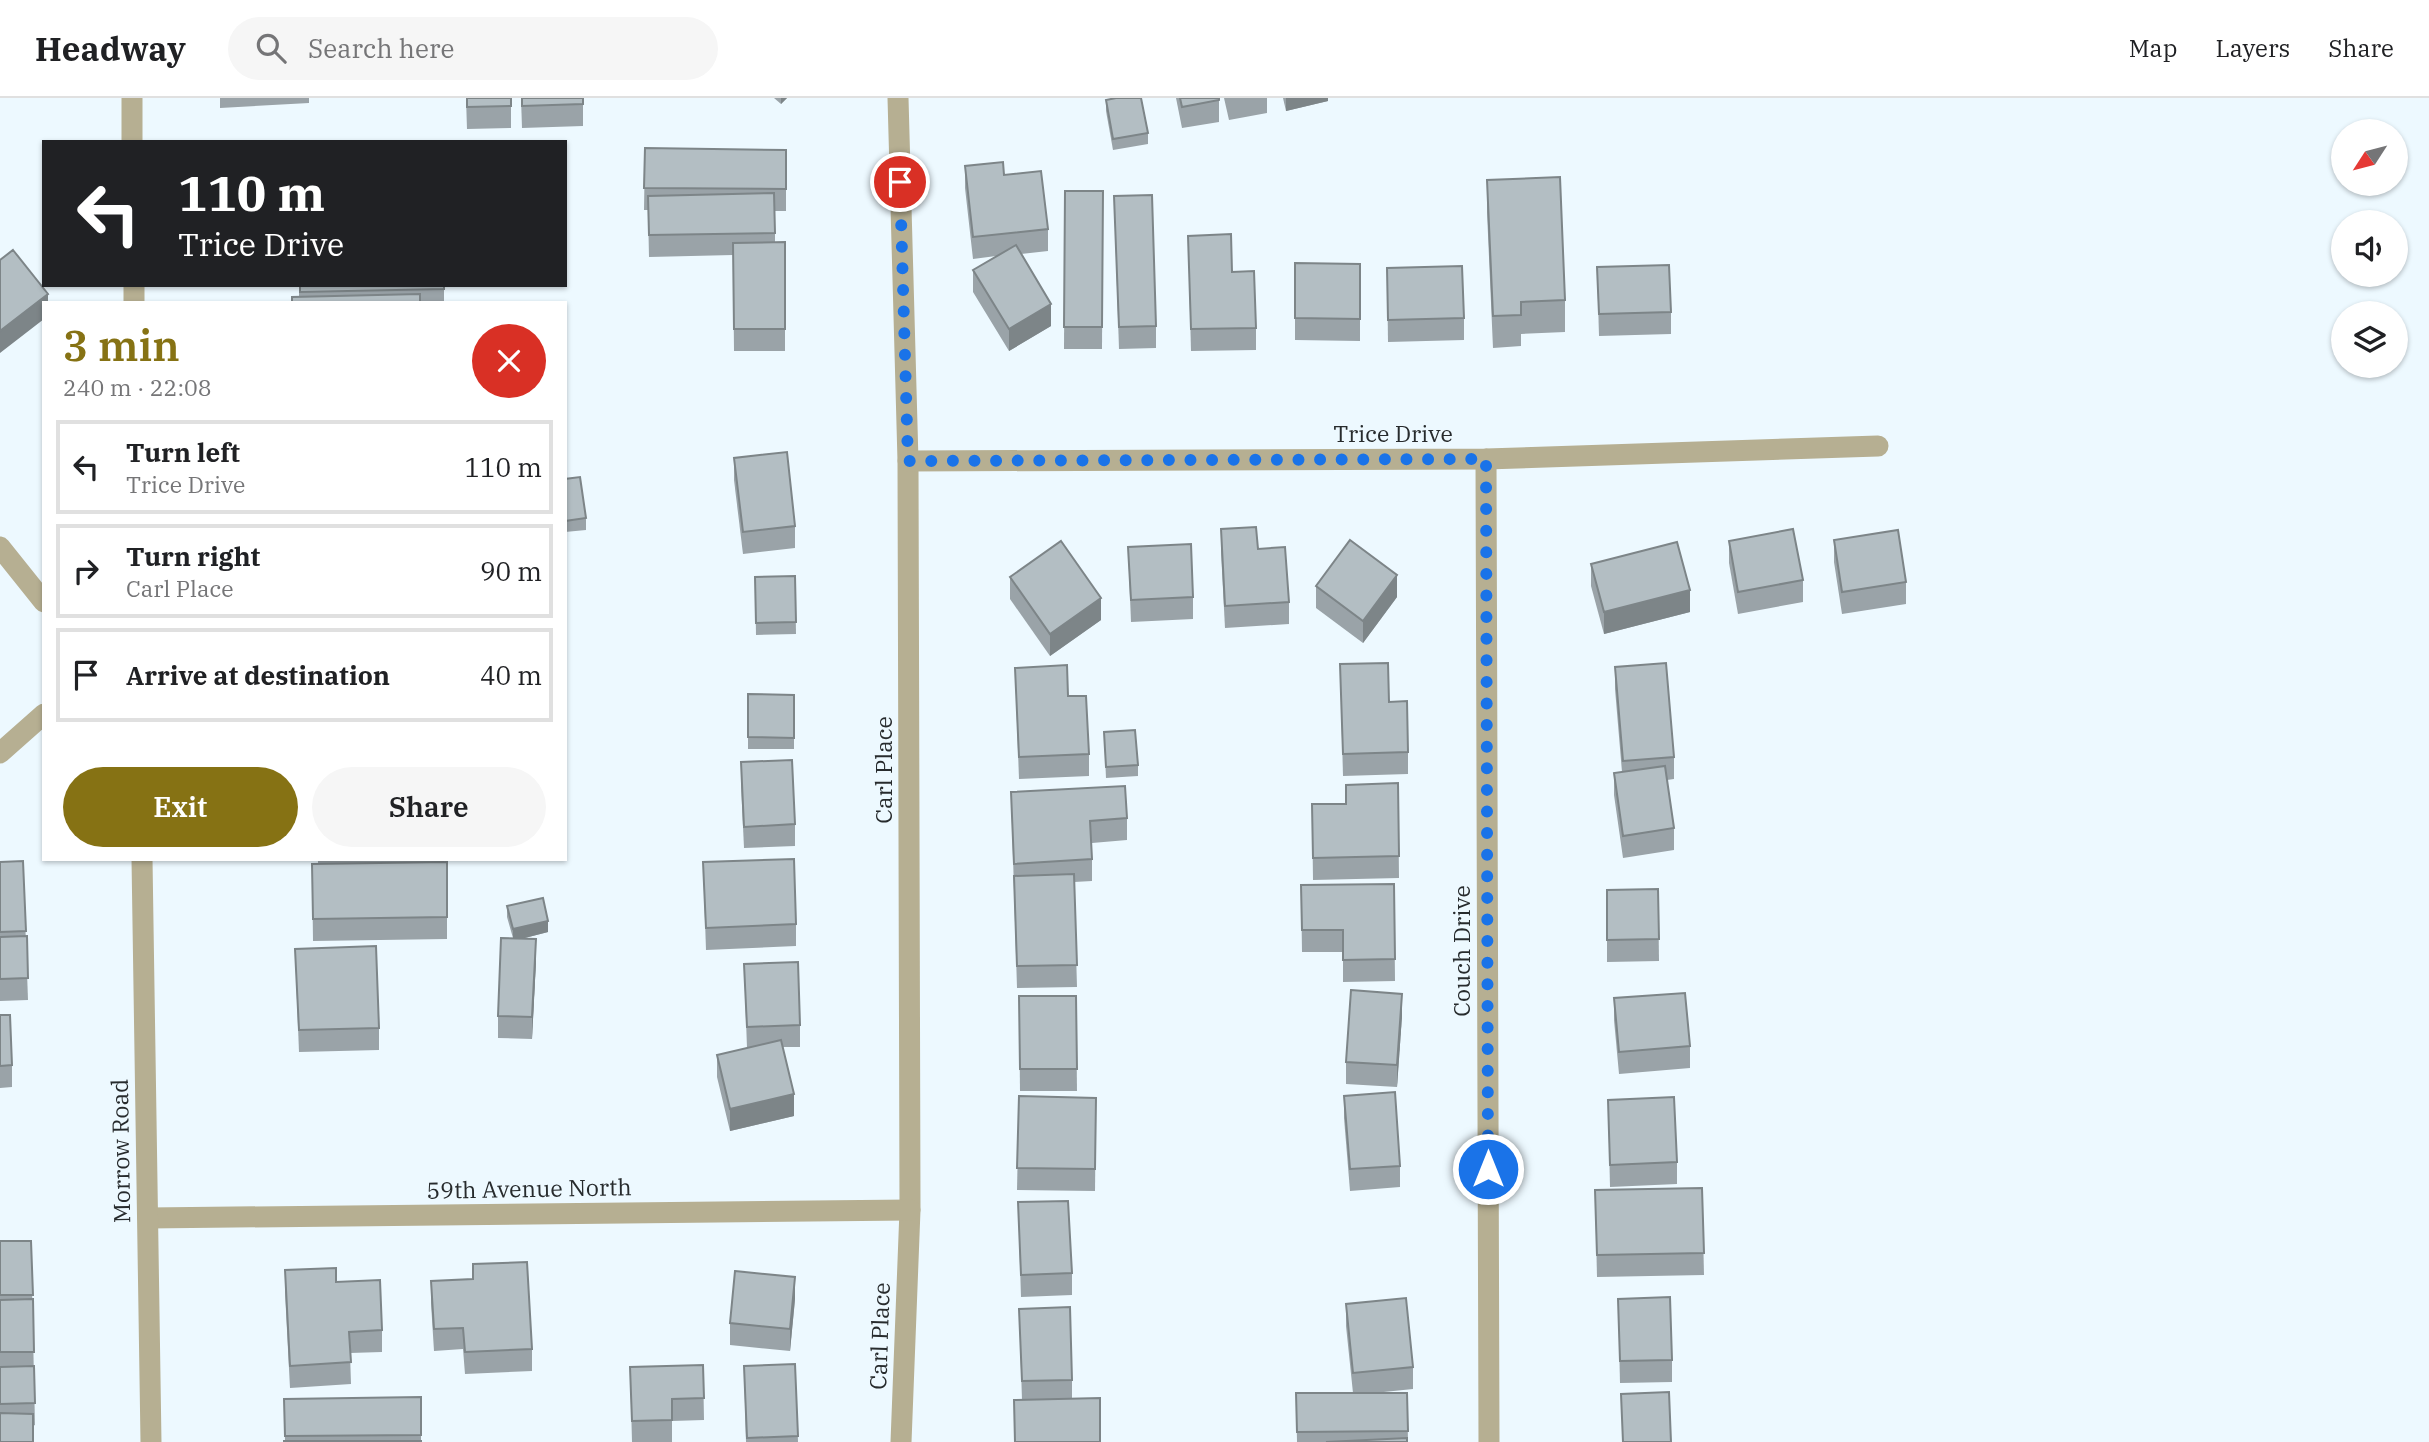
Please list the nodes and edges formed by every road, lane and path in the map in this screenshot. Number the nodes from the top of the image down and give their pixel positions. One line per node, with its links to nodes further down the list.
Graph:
1 (132, 98): 3 (street)
2 (898, 98): 6 (street, Carl Place)
3 (132, 140)
4 (1878, 446): 5 (street, Trice Drive)
5 (1486, 459): 6 (street, Trice Drive); 16 (street, Couch Drive)
6 (908, 461): 12 (street, Carl Place)
7 (0, 547): 8 (street)
8 (42, 600)
9 (42, 717): 10 (street)
10 (0, 752)
11 (142, 861): 13 (street, Morrow Road)
12 (910, 1210): 13 (street, 59th Avenue North); 15 (street, Carl Place)
13 (148, 1218): 14 (street, Morrow Road)
14 (151, 1442)
15 (901, 1442)
16 (1489, 1442)

